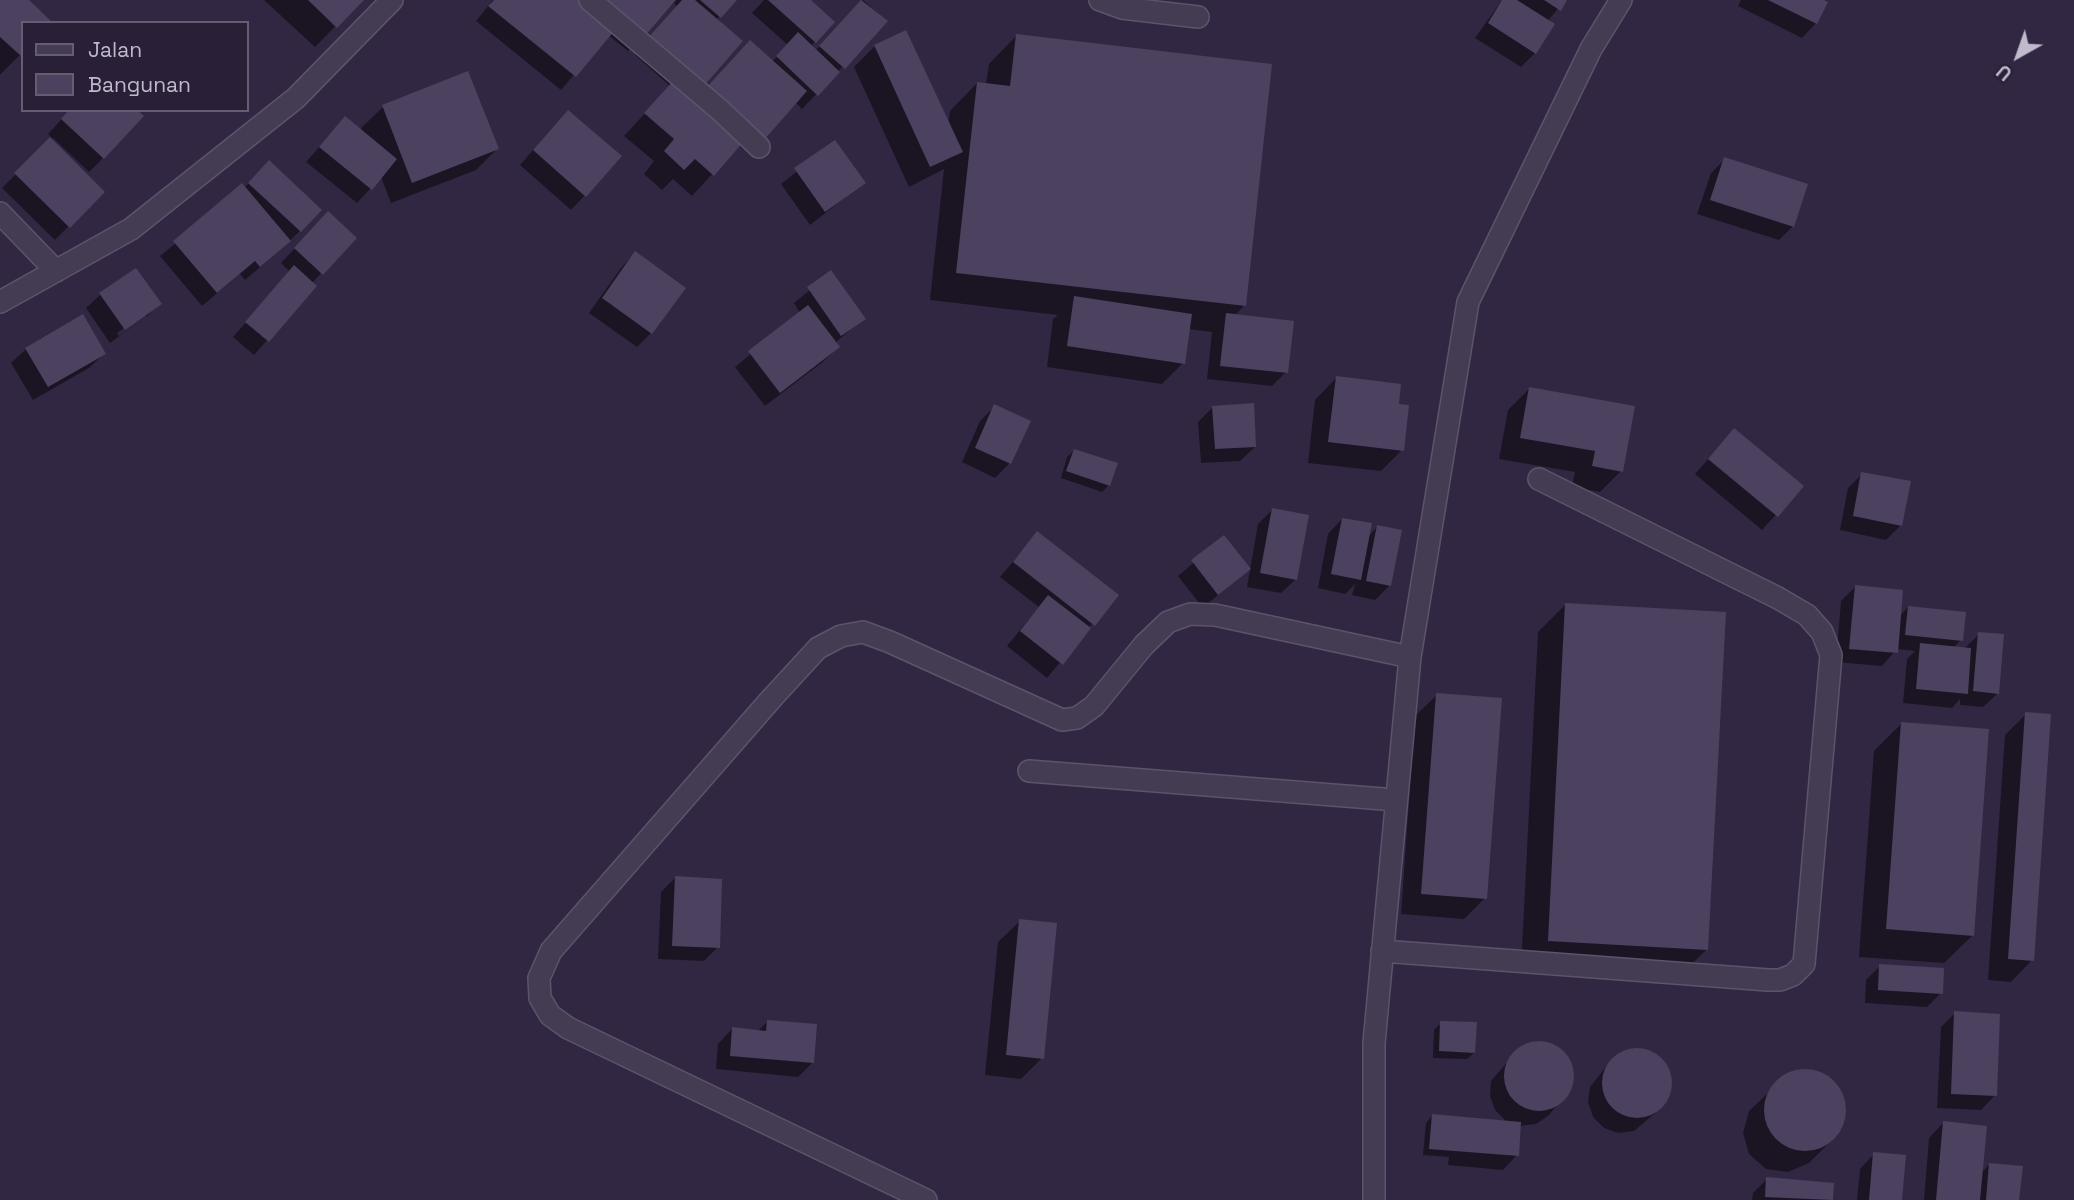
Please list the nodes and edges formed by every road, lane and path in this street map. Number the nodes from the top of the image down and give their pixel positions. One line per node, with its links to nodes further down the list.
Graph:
1 (392, 0): 8 (street)
2 (590, 0): 6 (street)
3 (1100, 0): 5 (street)
4 (1621, 0): 11 (street)
5 (1198, 17)
6 (759, 148)
7 (0, 213): 8 (street)
8 (56, 271): 9 (street)
9 (0, 302)
10 (1539, 479): 14 (street)
11 (1410, 657): 13 (street); 15 (street)
12 (1029, 771): 13 (street)
13 (1396, 800): 14 (street)
14 (1382, 951): 16 (street)
15 (926, 1200)
16 (1374, 1200)

